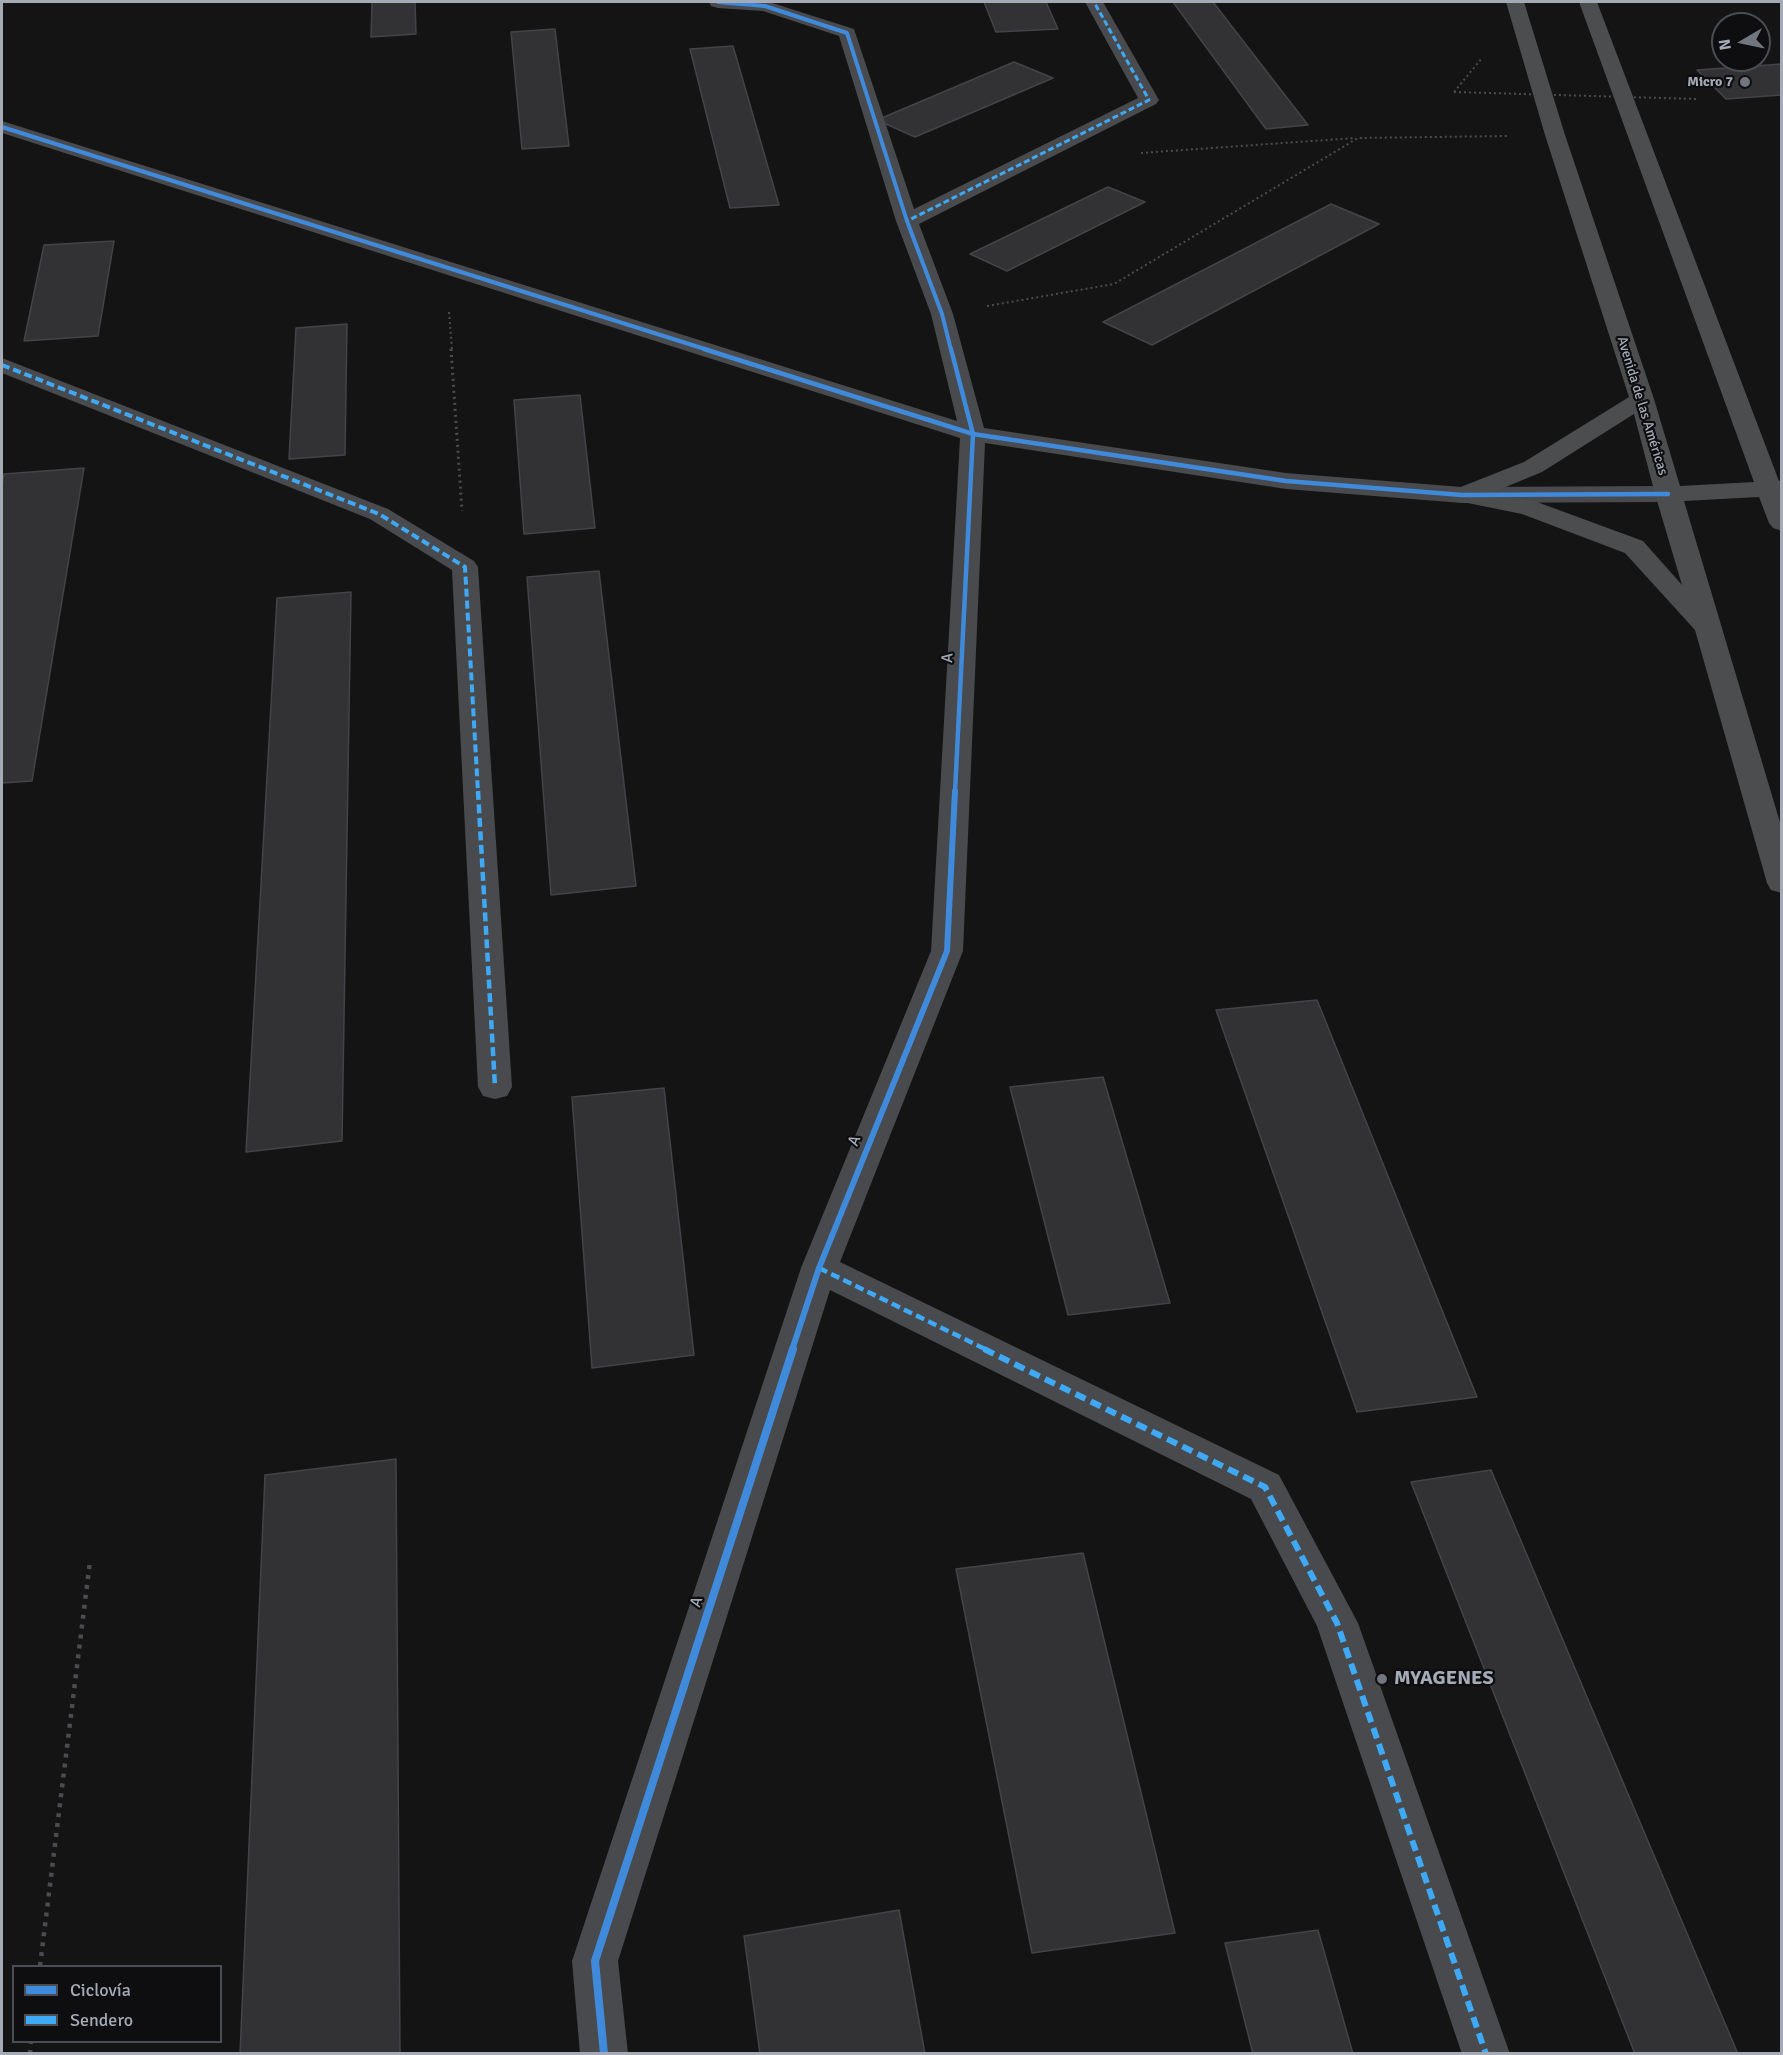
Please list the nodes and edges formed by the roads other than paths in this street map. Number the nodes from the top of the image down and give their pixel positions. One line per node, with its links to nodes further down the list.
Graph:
1 (718, 2): 6 (street, A)
2 (1094, 2): 6 (street)
3 (1515, 2): 8 (main road, Avenida de las Américas)
4 (1588, 2): 10 (main road)
5 (2, 127): 9 (street)
6 (908, 220): 9 (street, A)
7 (2, 366): 16 (street)
8 (1642, 399): 11 (main road, Avenida de las Américas); 12 (main road)
9 (973, 434): 12 (street); 17 (street, A)
10 (1776, 489): 11 (main road); 13 (main road)
11 (1668, 494): 12 (street); 14 (main road, Avenida de las Américas)
12 (1462, 495): 14 (main road)
13 (1782, 523)
14 (1710, 631): 15 (main road, Avenida de las Américas)
15 (1782, 883)
16 (495, 1087)
17 (819, 1268): 18 (street, A); 19 (street)
18 (604, 2054)
19 (1486, 2054)

